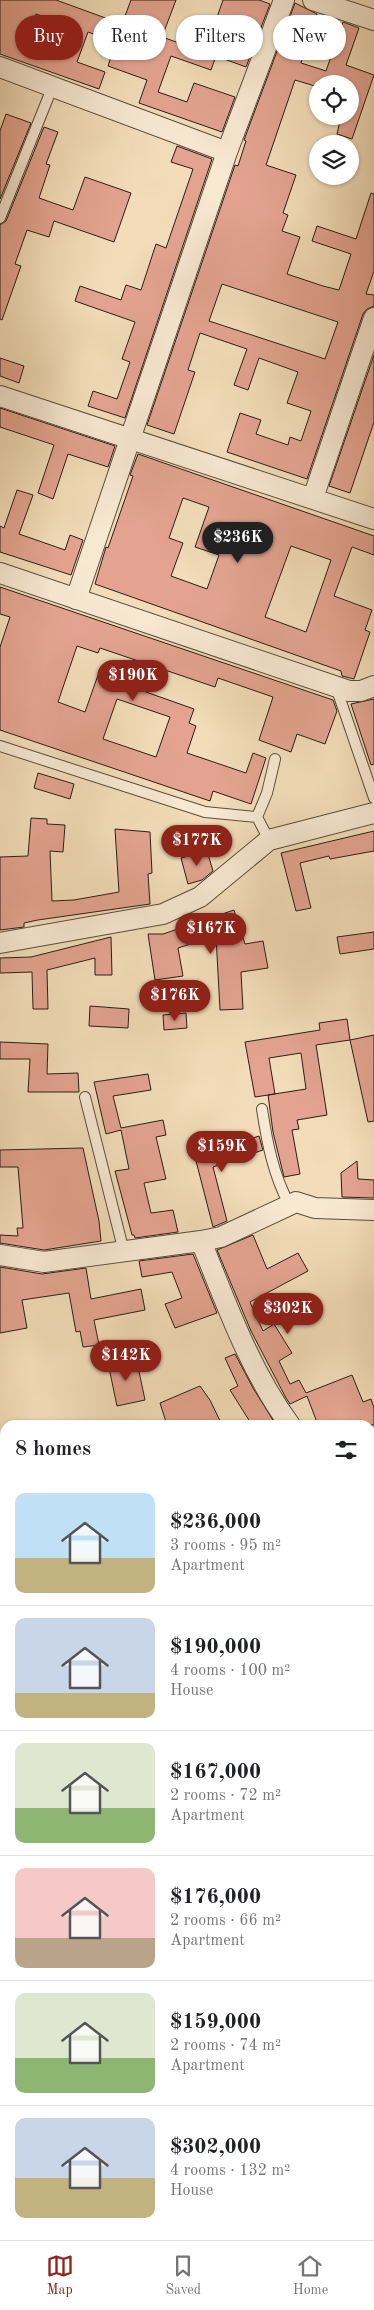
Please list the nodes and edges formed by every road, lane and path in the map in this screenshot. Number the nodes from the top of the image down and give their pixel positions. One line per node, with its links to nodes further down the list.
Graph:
1 (284, 0): 6 (street)
2 (313, 0): 3 (street)
3 (374, 20)
4 (0, 67): 5 (street)
5 (52, 88): 6 (street); 7 (lane)
6 (228, 152): 11 (street)
7 (2, 206): 8 (lane)
8 (0, 218)
9 (374, 318): 12 (street)
10 (0, 396): 11 (street)
11 (132, 439): 12 (street); 15 (street)
12 (313, 498): 13 (street)
13 (374, 519)
14 (0, 573): 15 (street)
15 (76, 600): 16 (street)
16 (336, 686): 17 (street); 20 (lane)
17 (374, 686)
18 (0, 746): 22 (lane)
19 (275, 759): 22 (lane)
20 (374, 798)
21 (374, 813): 23 (street)
22 (257, 818): 23 (lane)
23 (270, 840): 24 (street)
24 (0, 943)
25 (85, 1097): 30 (lane)
26 (262, 1110): 27 (lane)
27 (289, 1204): 28 (street); 29 (street)
28 (374, 1210)
29 (201, 1241): 30 (street); 32 (street)
30 (124, 1252): 31 (street)
31 (0, 1255)
32 (287, 1420)

